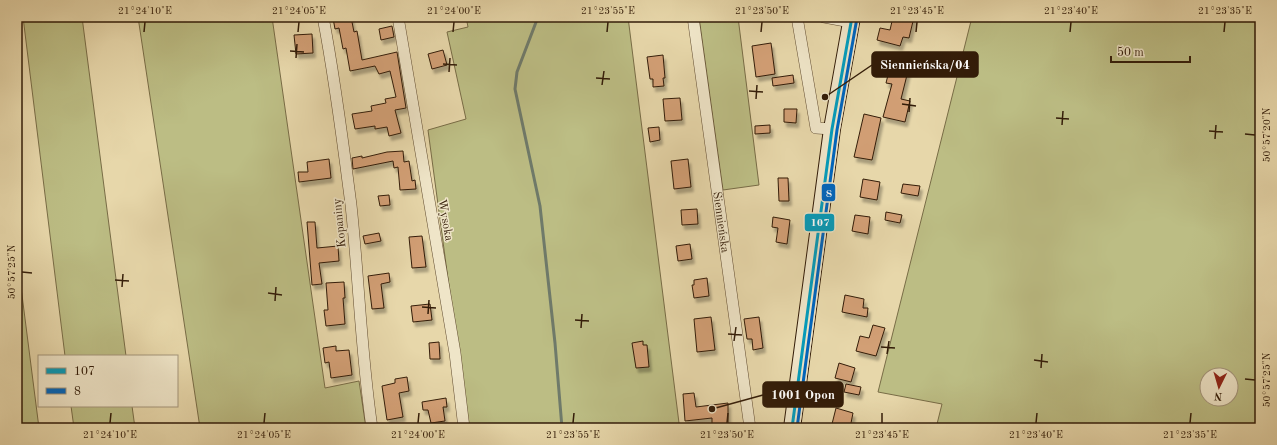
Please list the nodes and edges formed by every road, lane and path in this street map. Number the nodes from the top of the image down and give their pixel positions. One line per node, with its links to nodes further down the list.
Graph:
1 (323, 17): 8 (street, Kopaniny)
2 (398, 17): 9 (street, Wysoka)
3 (693, 17): 10 (street, Siennieńska)
4 (797, 17): 7 (street)
5 (824, 17): 6 (street)
6 (852, 20): 7 (main road)
7 (832, 130): 11 (main road)
8 (372, 428)
9 (464, 428)
10 (750, 428)
11 (792, 428)

